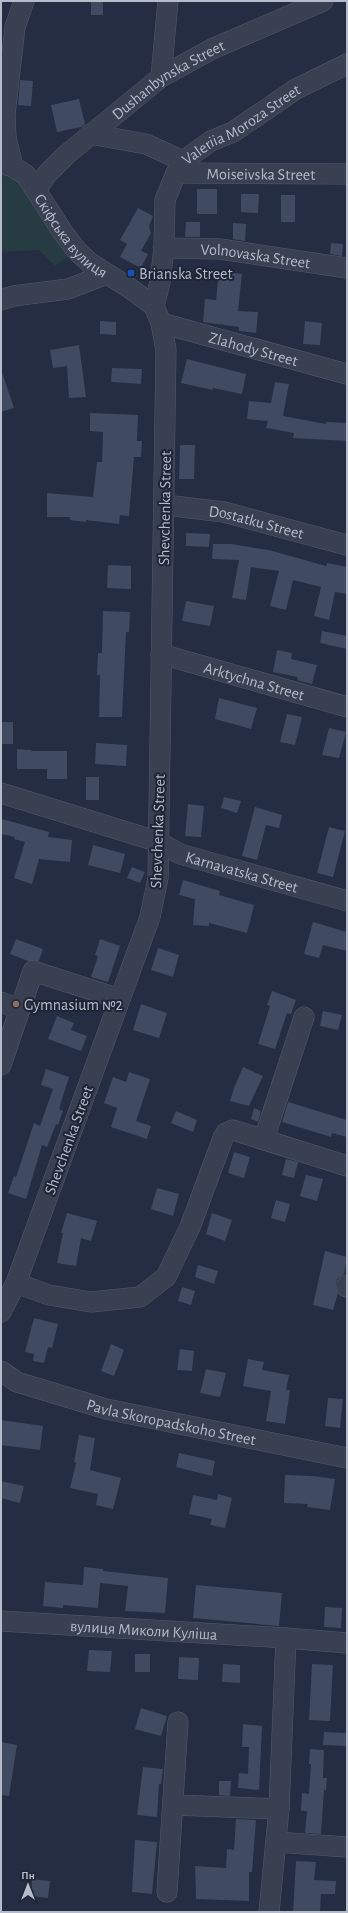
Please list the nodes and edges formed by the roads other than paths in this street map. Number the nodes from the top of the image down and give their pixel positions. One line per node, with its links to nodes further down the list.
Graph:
1 (24, 1): 7 (street)
2 (168, 1): 5 (street)
3 (323, 1): 5 (street, Dushanbynska Street)
4 (347, 64): 8 (street, Valeriia Moroza Street)
5 (161, 77): 6 (street, Dushanbynska Street)
6 (90, 134): 8 (street); 10 (street, Dushanbynska Street)
7 (7, 165): 10 (street, Скіфська вулиця)
8 (179, 167): 9 (street, Moiseivska Street); 11 (street, Valeriia Moroza Street)
9 (347, 174)
10 (36, 190): 13 (street, Скіфська вулиця)
11 (164, 248): 12 (street, Volnovaska Street); 15 (street, Valeriia Moroza Street)
12 (347, 268)
13 (107, 274): 14 (street); 15 (street, Скіфська вулиця)
14 (1, 300)
15 (157, 314): 16 (street, Zlahody Street); 17 (street, Shevchenka Street)
16 (347, 374)
17 (165, 505): 18 (street, Dostatku Street); 19 (street, Shevchenka Street)
18 (347, 545)
19 (161, 654): 20 (street, Arktychna Street); 22 (street, Shevchenka Street)
20 (347, 707)
21 (1, 793): 22 (street, Karnavatska Street)
22 (159, 842): 23 (street, Karnavatska Street); 24 (street, Shevchenka Street)
23 (347, 901)
24 (120, 999): 26 (street); 31 (street, Shevchenka Street)
25 (1, 1002): 26 (street)
26 (20, 1009): 28 (street)
27 (304, 1017): 29 (street)
28 (1, 1065)
29 (264, 1139): 30 (street); 31 (street)
30 (347, 1166)
31 (16, 1283): 32 (street, Shevchenka Street)
32 (1, 1312)
33 (1, 1372): 34 (street, Pavla Skoropadskoho Street)
34 (347, 1458)
35 (1, 1621): 36 (street, вулиця Миколи Куліша)
36 (286, 1638): 37 (street, вулиця Миколи Куліша); 40 (street)
37 (347, 1643)
38 (178, 1722): 39 (street)
39 (174, 1805): 40 (street); 43 (street)
40 (279, 1809): 41 (street)
41 (276, 1842): 42 (street); 44 (street)
42 (347, 1847)
43 (167, 1892)
44 (269, 1912)

